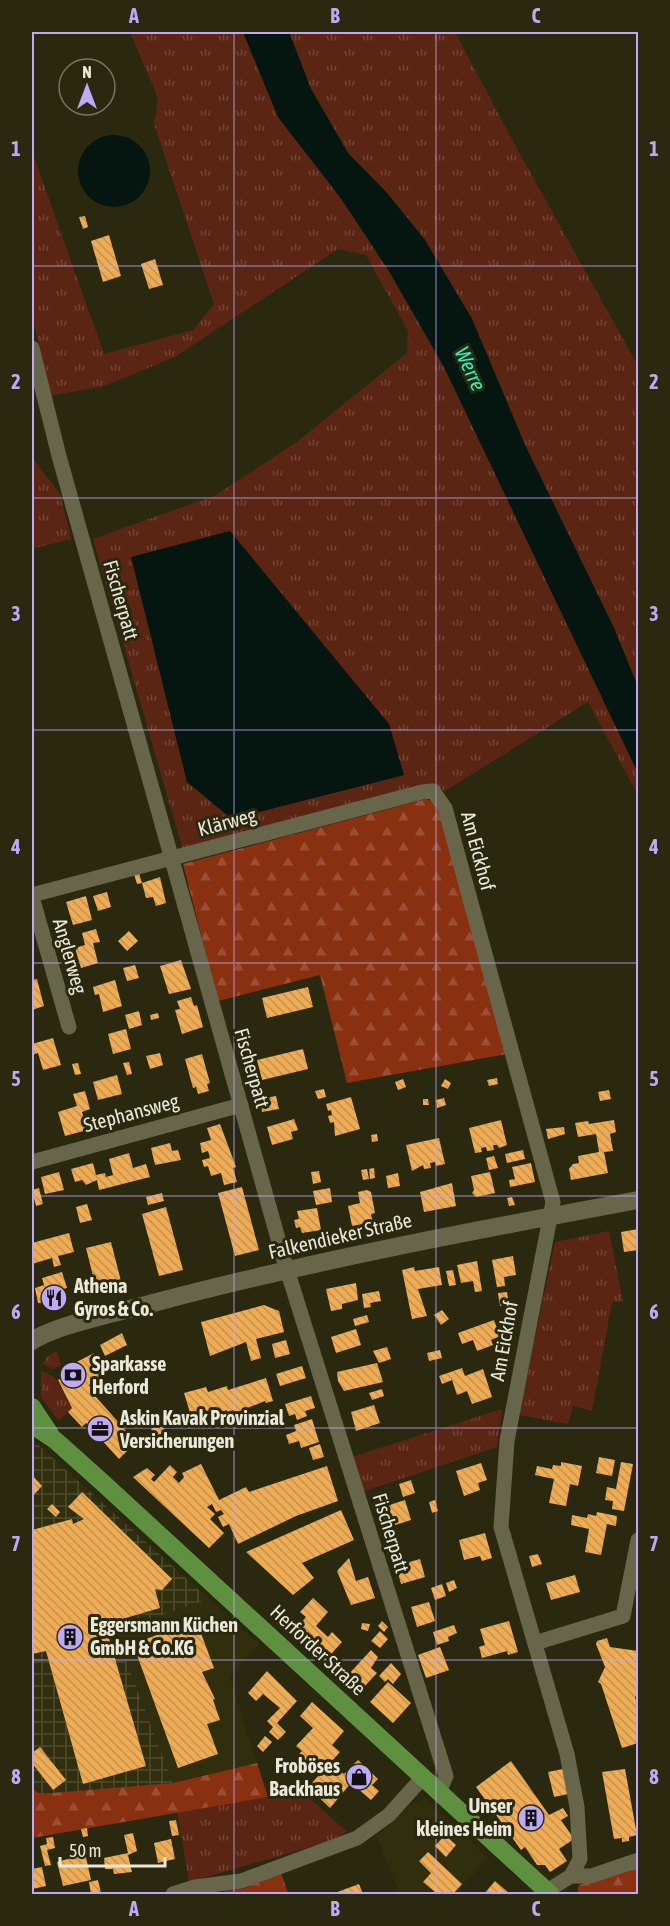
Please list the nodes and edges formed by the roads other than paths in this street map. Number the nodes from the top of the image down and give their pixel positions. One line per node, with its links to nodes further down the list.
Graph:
1 (32, 348): 3 (street, Fischerpatt)
2 (434, 791): 3 (street, Klärweg); 9 (street, Am Eickhof)
3 (172, 858): 4 (street, Klärweg); 6 (street, Fischerpatt)
4 (32, 896): 5 (street, Anglerweg)
5 (69, 1027)
6 (241, 1106): 7 (street, Stephansweg); 10 (street, Fischerpatt)
7 (32, 1162)
8 (639, 1200): 9 (street, Falkendieker Straße)
9 (550, 1216): 10 (street, Falkendieker Straße); 18 (street, Am Eickhof)
10 (288, 1271): 11 (street, Falkendieker Straße); 20 (street, Fischerpatt)
11 (55, 1331): 12 (street, Falkendieker Straße); 13 (street)
12 (32, 1341)
13 (32, 1356)
14 (32, 1407): 16 (main road, Herforder Straße)
15 (32, 1425): 16 (main road, Herforder Straße)
16 (55, 1440): 19 (main road, Herforder Straße)
17 (639, 1540): 18 (street)
18 (535, 1643): 22 (street, Am Eickhof)
19 (423, 1777): 20 (main road, Herforder Straße); 23 (street)
20 (439, 1792): 24 (main road, Herforder Straße)
21 (639, 1860): 22 (street)
22 (571, 1876): 24 (street)
23 (173, 1894)
24 (546, 1894)

